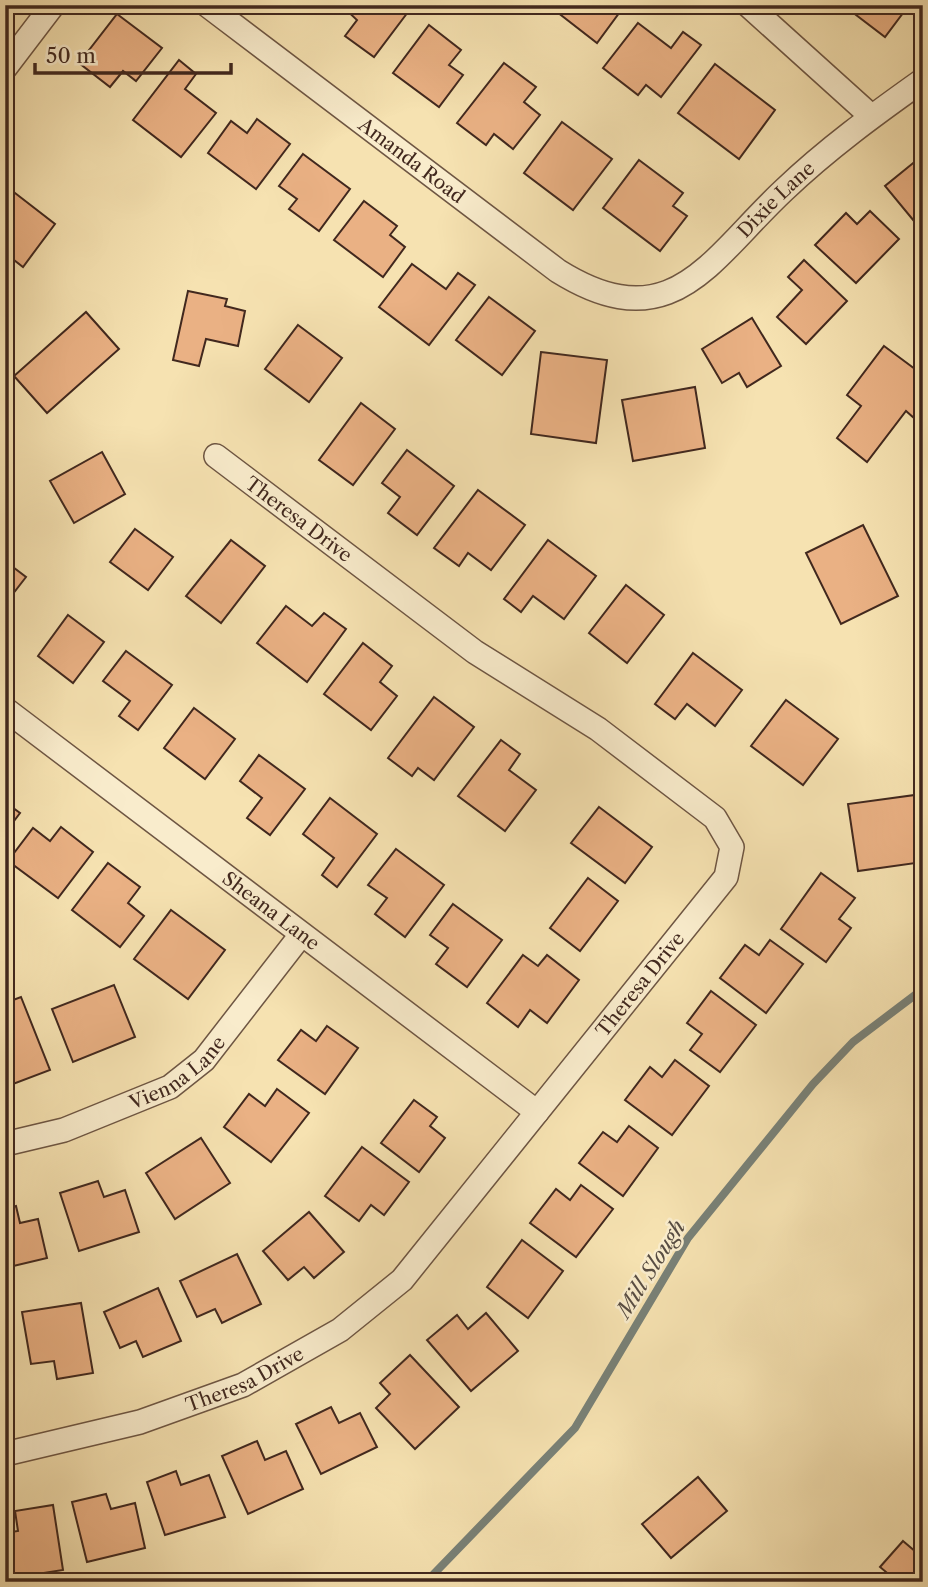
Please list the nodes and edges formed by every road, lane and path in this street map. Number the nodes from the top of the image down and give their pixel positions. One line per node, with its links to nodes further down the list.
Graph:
1 (53, 5): 4 (street)
2 (207, 5): 7 (street, Amanda Road)
3 (748, 5): 6 (street)
4 (5, 68)
5 (923, 80): 6 (street, Dixie Lane)
6 (871, 116): 7 (street, Dixie Lane)
7 (625, 297)
8 (216, 456): 11 (street, Theresa Drive)
9 (5, 709): 10 (street, Sheana Lane)
10 (302, 935): 11 (street, Sheana Lane); 12 (street, Vienna Lane)
11 (537, 1112): 13 (street, Theresa Drive)
12 (5, 1144)
13 (5, 1454)

